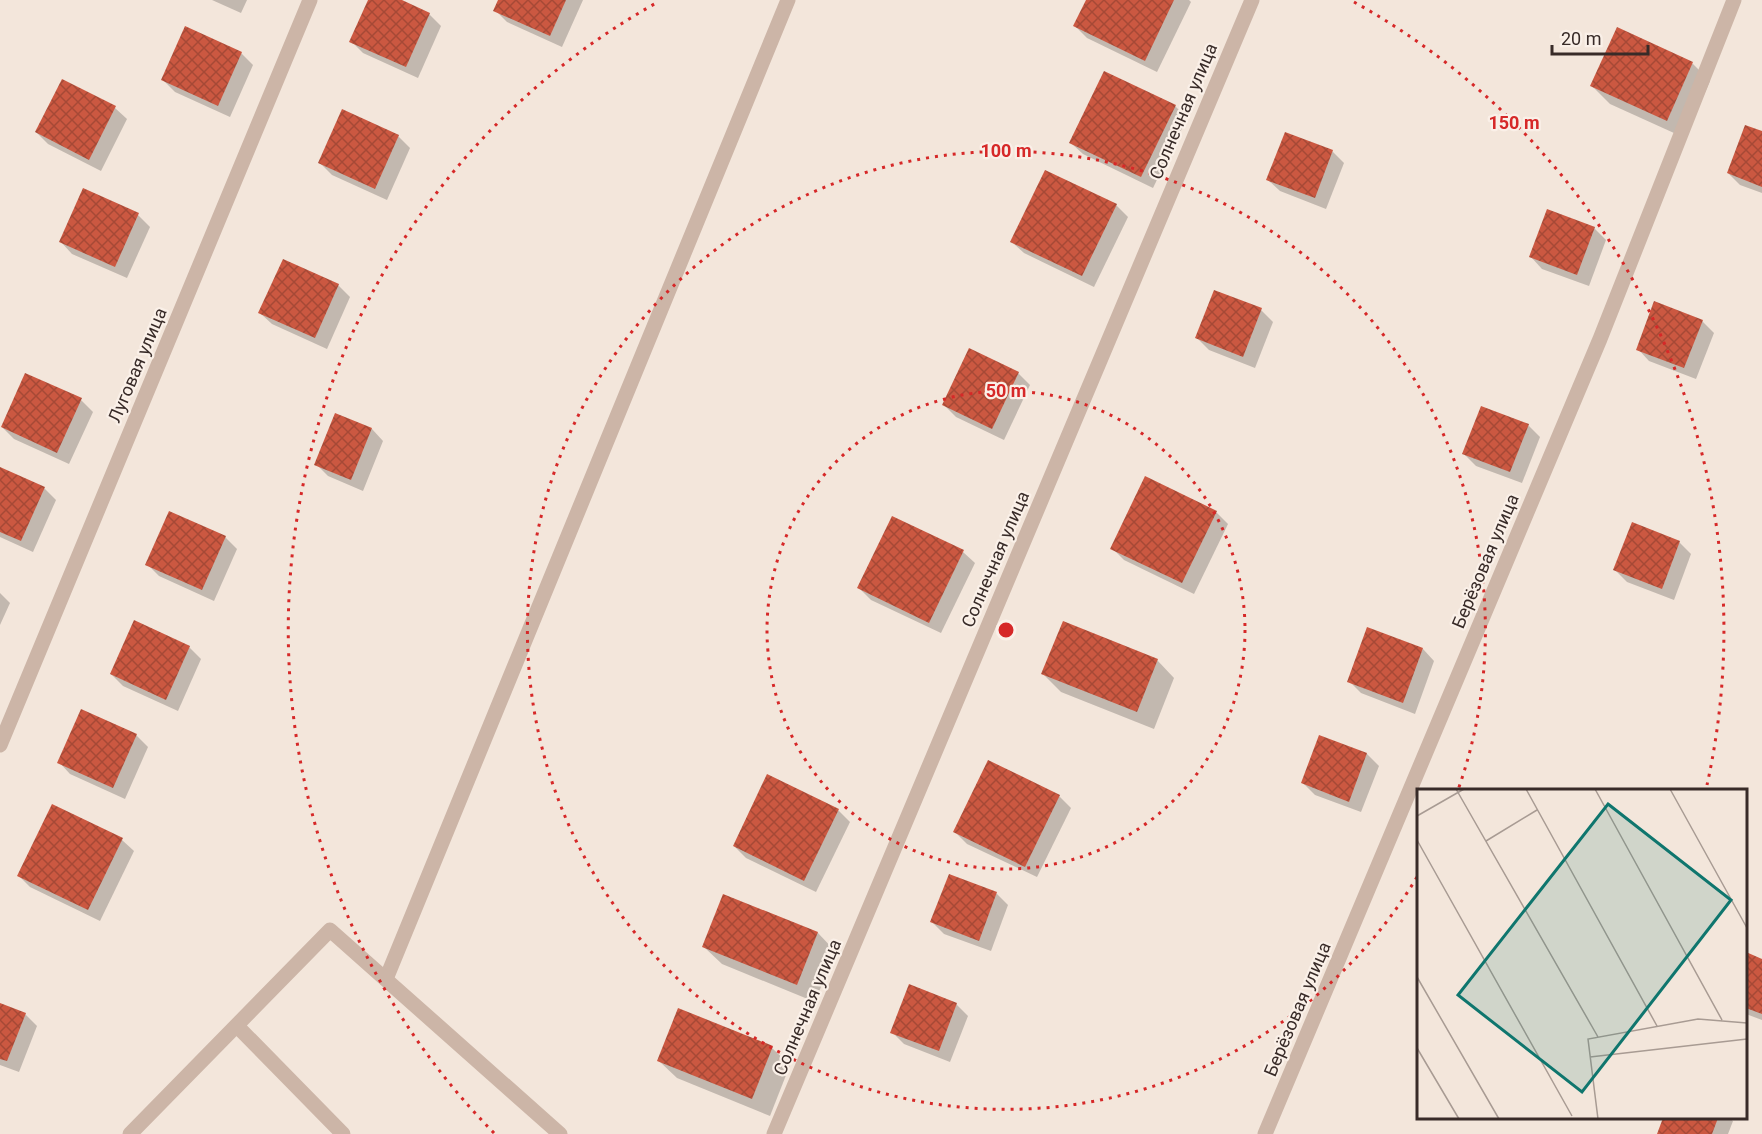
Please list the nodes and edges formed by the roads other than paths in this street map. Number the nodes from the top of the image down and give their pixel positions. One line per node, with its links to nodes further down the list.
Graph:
1 (310, 0): 5 (street, Луговая улица)
2 (788, 0): 6 (street)
3 (1252, 0): 11 (street, Солнечная улица)
4 (1734, 0): 12 (street, Берёзовая улица)
5 (0, 746)
6 (386, 980): 7 (street); 10 (street)
7 (237, 1026): 8 (street); 9 (street)
8 (130, 1134)
9 (343, 1134)
10 (560, 1134)
11 (774, 1134)
12 (1265, 1134)

